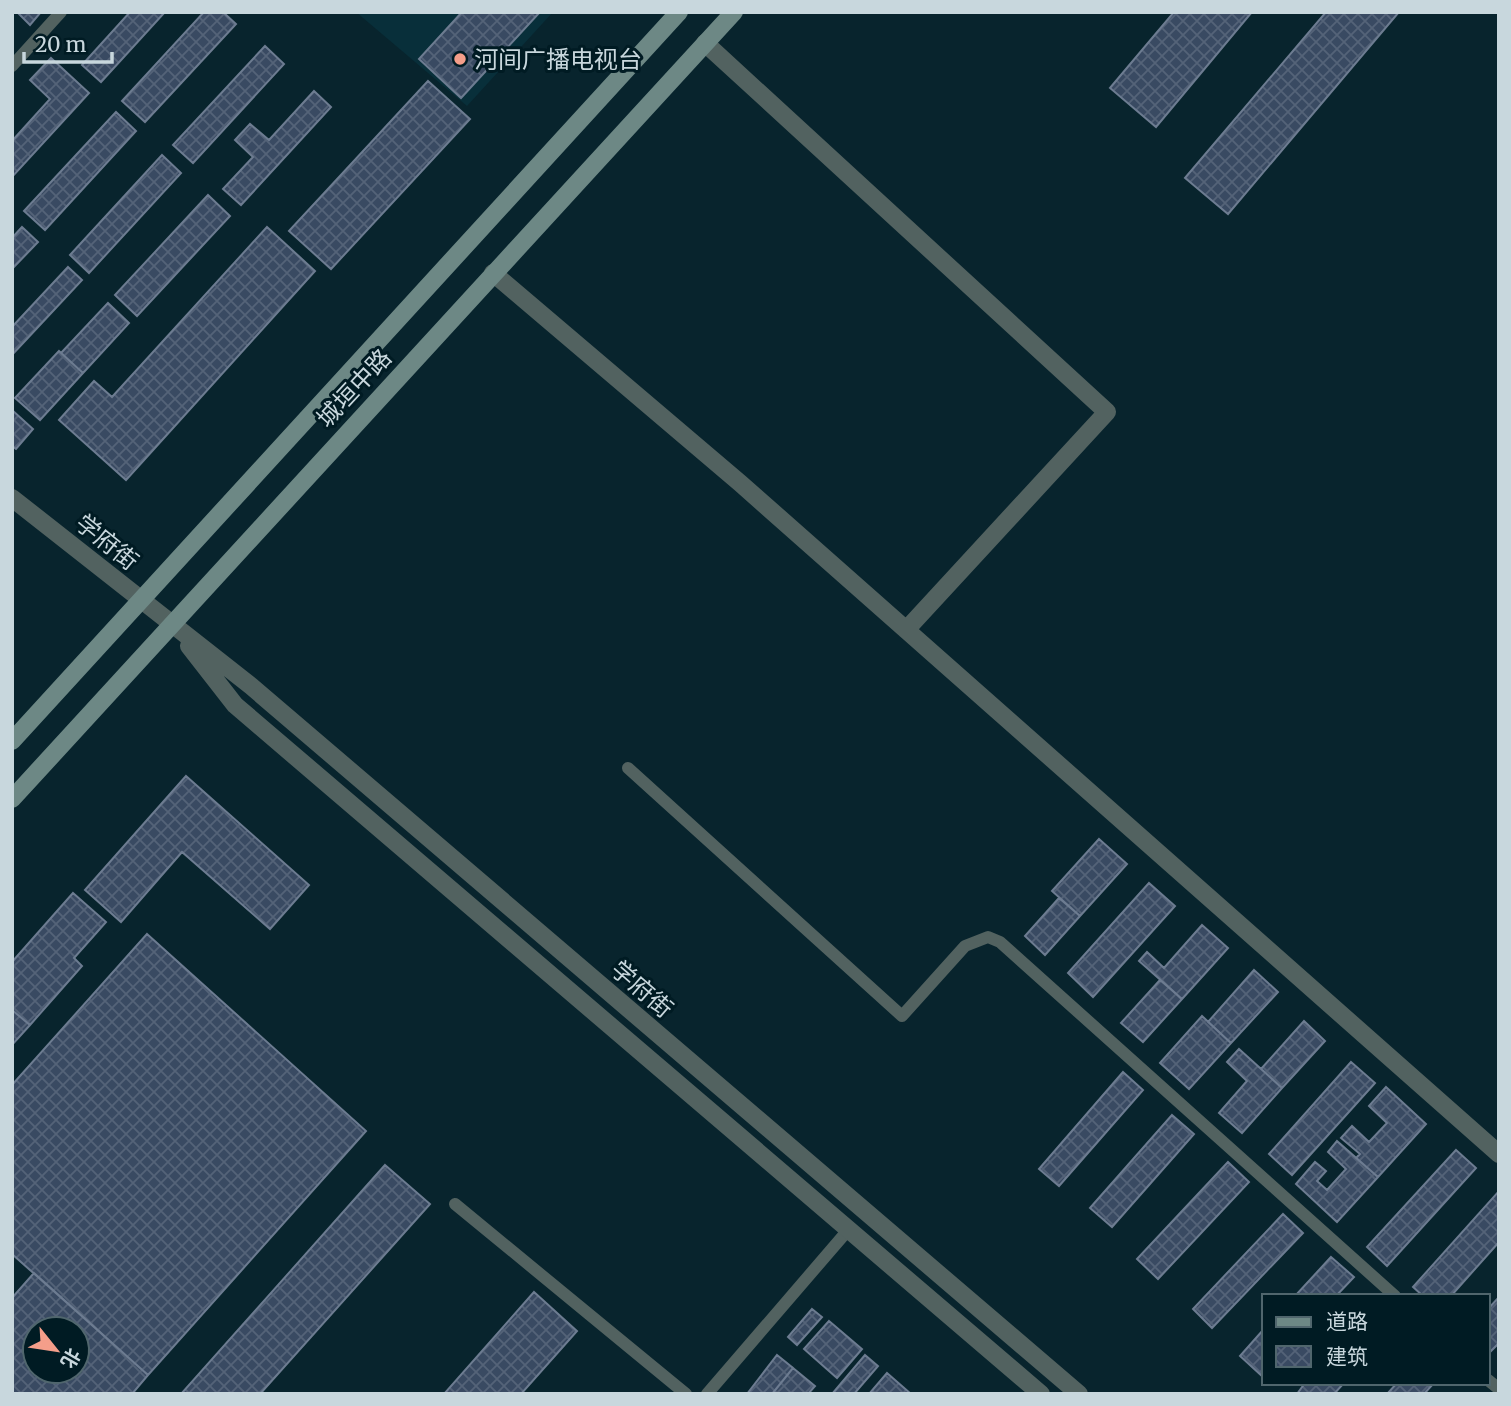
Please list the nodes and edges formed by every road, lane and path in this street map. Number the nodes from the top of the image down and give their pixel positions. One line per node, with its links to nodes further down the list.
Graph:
1 (61, 12): 5 (lane)
2 (679, 12): 8 (main road, 城垣中路)
3 (734, 12): 4 (main road, 城垣中路)
4 (705, 43): 6 (main road, 城垣中路); 10 (street)
5 (12, 66)
6 (493, 273): 9 (main road, 城垣中路); 10 (street)
7 (12, 498): 8 (street, 学府街)
8 (141, 600): 9 (street, 学府街); 11 (main road, 城垣中路)
9 (171, 624): 13 (main road, 城垣中路); 16 (street, 学府街); 21 (street, 学府街)
10 (906, 630): 14 (street)
11 (12, 741)
12 (628, 768): 17 (lane)
13 (12, 799)
14 (1499, 1154)
15 (454, 1204): 18 (lane)
16 (849, 1229): 19 (lane); 20 (street, 学府街)
17 (1393, 1294)
18 (686, 1394)
19 (707, 1394)
20 (1041, 1394)
21 (1079, 1394)

